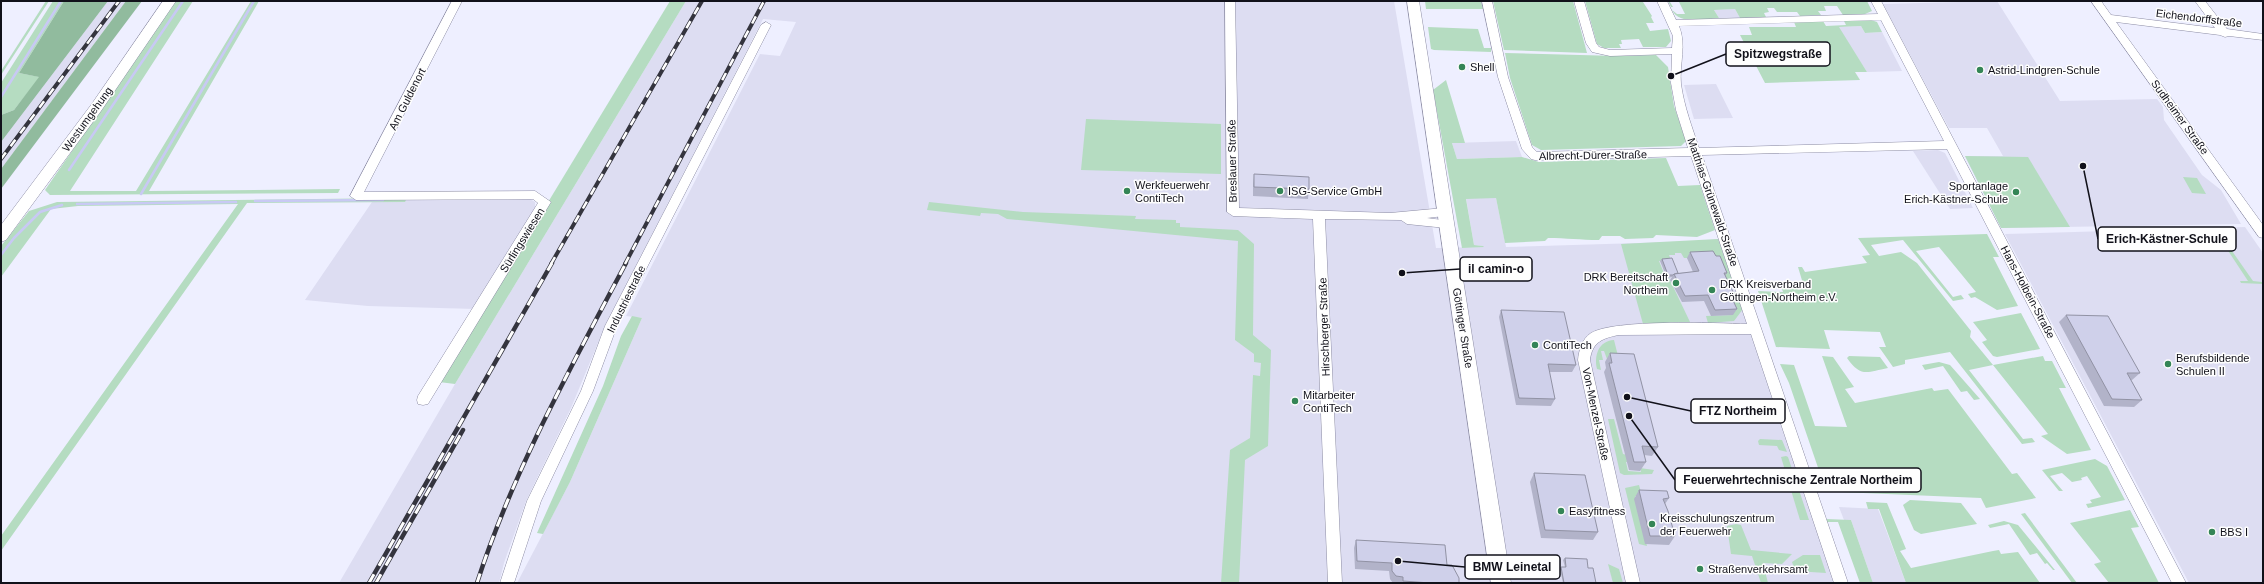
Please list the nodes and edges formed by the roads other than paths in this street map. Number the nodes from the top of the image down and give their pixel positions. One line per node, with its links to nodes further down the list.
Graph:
1 (170, 1): 24 (main road, Westumgehung)
2 (457, 1): 20 (street, Am Guldenort)
3 (1230, 1): 21 (street, Breslauer Straße)
4 (1413, 1): 22 (main road, Göttinger Straße)
5 (1487, 1): 19 (street, Albrecht-Dürer-Straße)
6 (1579, 1): 17 (street)
7 (1662, 1): 13 (street, Matthias-Grünewald-Straße)
8 (1876, 1): 11 (street, Hans-Holbein-Straße)
9 (2096, 1): 12 (street, Sudheimer Straße)
10 (2200, 1): 15 (street)
11 (1884, 17): 13 (street); 18 (street, Hans-Holbein-Straße)
12 (2109, 18): 15 (street, Eichendorffstraße); 23 (street, Sudheimer Straße)
13 (1674, 23): 17 (street, Matthias-Grünewald-Straße)
14 (766, 25): 27 (street, Industriestraße)
15 (2225, 34): 16 (street, Eichendorffstraße)
16 (2263, 37)
17 (1678, 51): 19 (street, Matthias-Grünewald-Straße)
18 (1951, 145): 19 (street); 32 (street, Hans-Holbein-Straße)
19 (1696, 152): 25 (street, Matthias-Grünewald-Straße)
20 (356, 196): 26 (street, Sürlingswiesen)
21 (1319, 215): 22 (street, Breslauer Straße); 28 (street, Hirschberger Straße)
22 (1445, 218): 29 (main road, Göttinger Straße)
23 (2263, 234)
24 (1, 236)
25 (1756, 329): 30 (street, Von-Menzel-Straße); 31 (street, Matthias-Grünewald-Straße)
26 (423, 400)
27 (507, 583)
28 (1335, 583)
29 (1501, 583)
30 (1633, 583)
31 (1842, 583)
32 (2179, 583)

